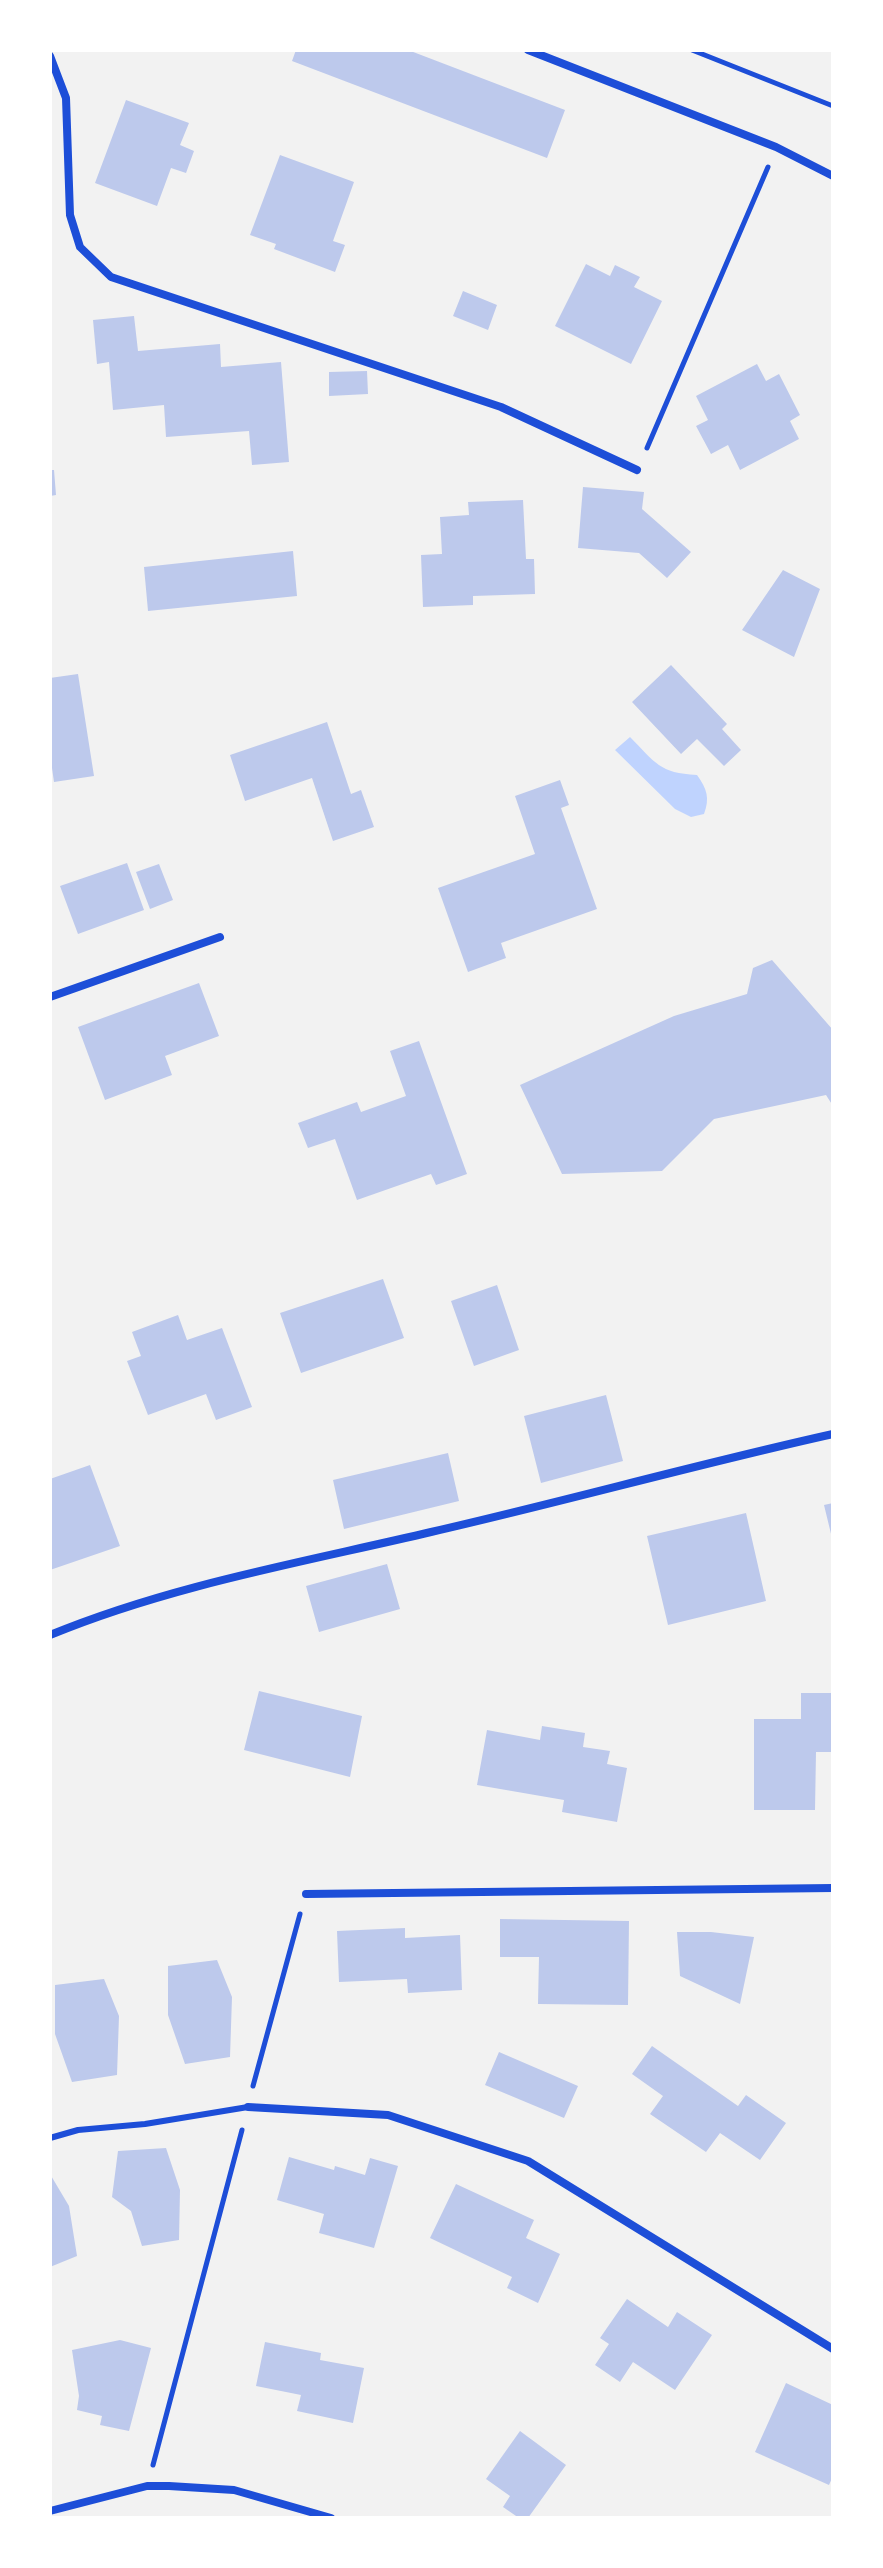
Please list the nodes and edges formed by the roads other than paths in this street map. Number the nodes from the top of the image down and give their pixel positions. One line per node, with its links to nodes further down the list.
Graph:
1 (528, 50): 3 (street)
2 (50, 56): 4 (street)
3 (833, 176)
4 (637, 470)
5 (220, 937): 6 (street)
6 (50, 997)
7 (833, 1434): 8 (street)
8 (50, 1635)
9 (833, 1888): 10 (street)
10 (306, 1894)
11 (248, 2107): 12 (lane); 13 (street)
12 (50, 2138)
13 (833, 2349)
14 (50, 2511): 15 (street)
15 (331, 2518)

